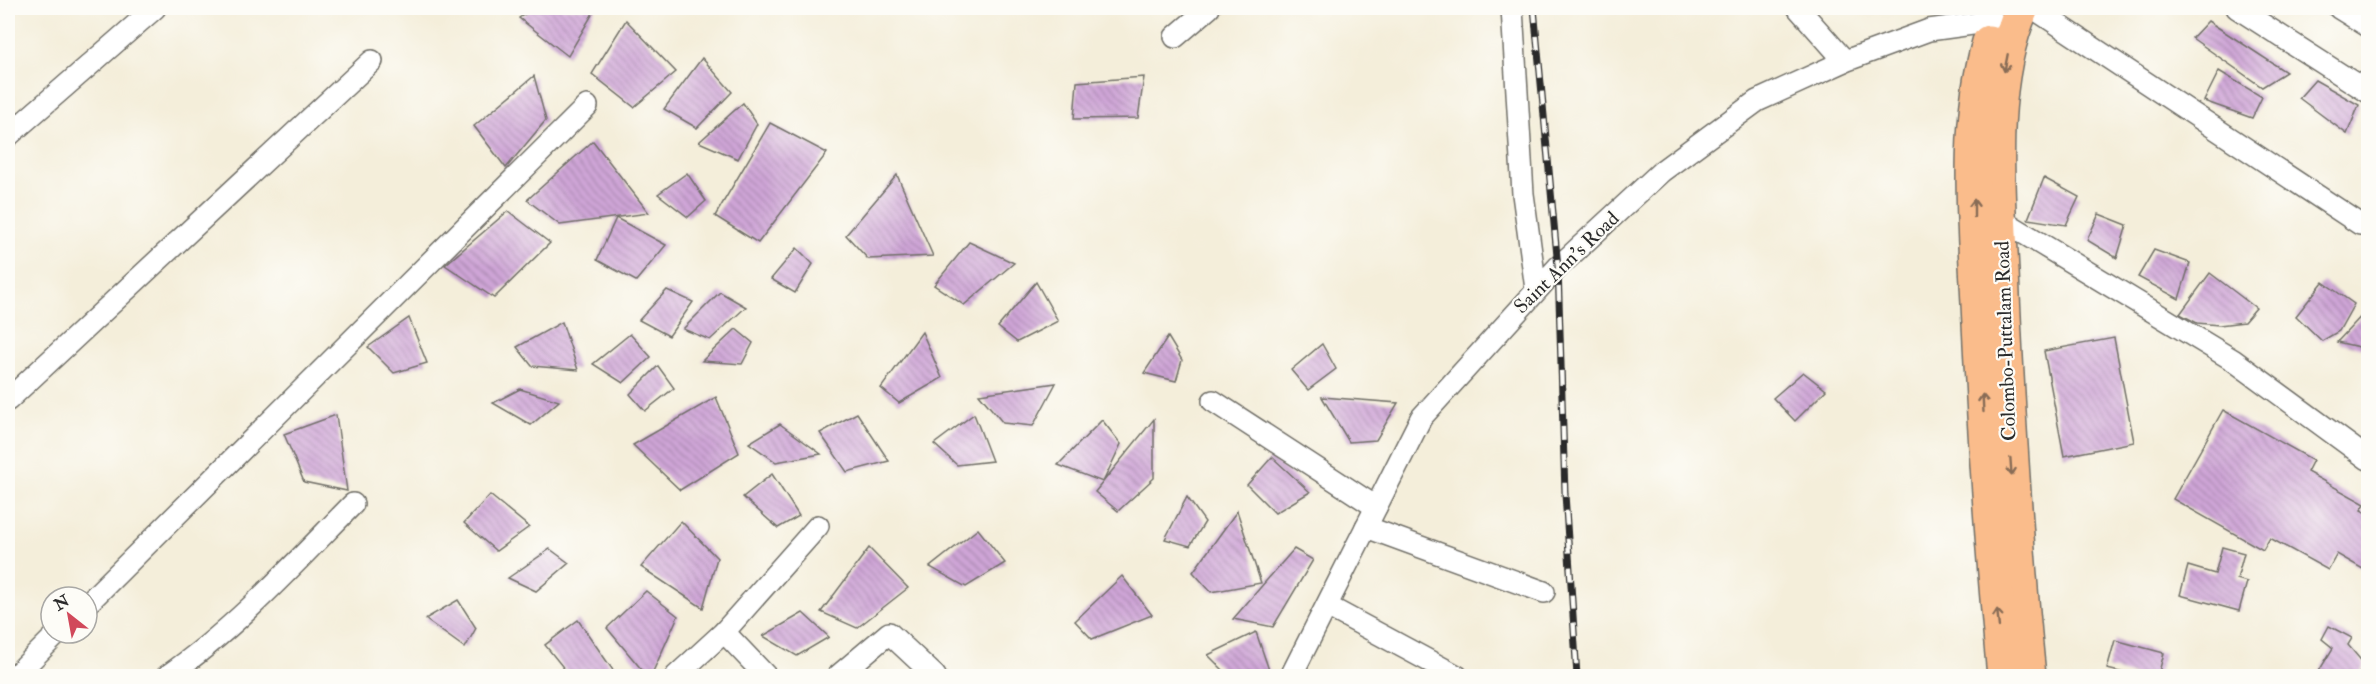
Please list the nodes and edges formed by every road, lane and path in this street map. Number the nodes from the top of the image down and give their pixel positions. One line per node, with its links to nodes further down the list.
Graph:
1 (155, 8): 14 (street)
2 (1209, 8): 9 (street)
3 (1512, 8): 17 (street)
4 (1798, 8): 11 (street)
5 (2237, 8): 12 (street)
6 (2339, 8): 8 (street)
7 (2013, 13): 11 (street, Saint Ann's Road); 15 (highway, Colombo-Puttalam Road, one-way to 15); 16 (street); 38 (highway, Colombo-Puttalam Road, one-way to 7)
8 (2368, 26)
9 (1175, 37)
10 (372, 61): 18 (street)
11 (1845, 61): 17 (street, Saint Ann's Road)
12 (2368, 92)
13 (587, 106): 25 (street)
14 (8, 136)
15 (2000, 219): 20 (street); 39 (highway, Colombo-Puttalam Road, one-way to 39)
16 (2360, 224)
17 (1536, 289): 22 (street, Saint Ann's Road)
18 (8, 400)
19 (1213, 401): 22 (street)
20 (2368, 459)
21 (353, 504): 31 (street)
22 (1376, 507): 24 (street, Saint Ann's Road)
23 (818, 526): 28 (street)
24 (1366, 527): 26 (street); 27 (street, Saint Ann's Road)
25 (99, 592)
26 (1544, 592)
27 (1327, 606): 36 (street, Saint Ann's Road); 37 (street)
28 (724, 632): 32 (street); 33 (street)
29 (46, 645): 30 (street)
30 (15, 676)
31 (167, 676)
32 (676, 676)
33 (766, 676)
34 (838, 676): 35 (street)
35 (935, 676)
36 (1292, 676)
37 (1457, 676)
38 (2004, 676)
39 (2029, 676)

